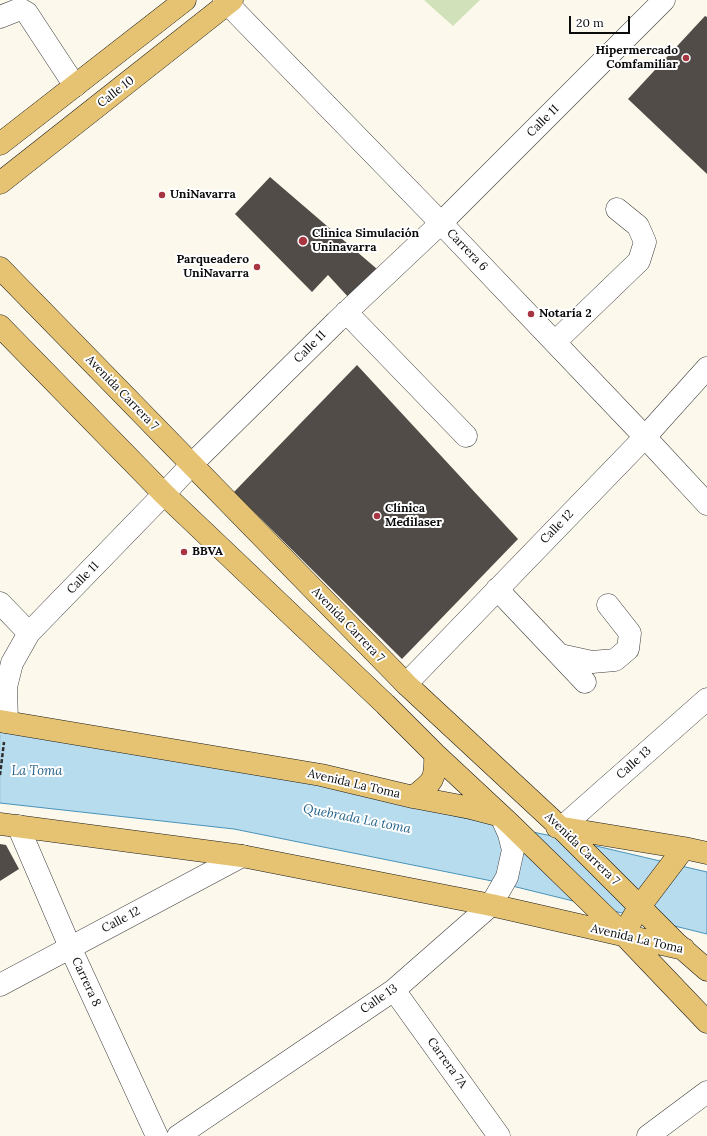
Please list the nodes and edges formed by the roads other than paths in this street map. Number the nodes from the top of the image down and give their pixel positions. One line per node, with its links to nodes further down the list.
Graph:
1 (185, 0): 5 (main road)
2 (664, 0): 9 (street, Calle 11)
3 (228, 1): 7 (main road, Calle 10); 9 (street, Carrera 6)
4 (0, 17): 5 (street)
5 (75, 86): 6 (main road)
6 (0, 144)
7 (0, 184)
8 (617, 209): 13 (street)
9 (441, 223): 11 (street, Calle 11); 13 (street, Carrera 6)
10 (0, 268): 17 (main road, Avenida Carrera 7)
11 (346, 312): 15 (street); 17 (street, Calle 11)
12 (0, 326): 18 (main road, Avenida Carrera 7)
13 (555, 342): 16 (street, Carrera 6)
14 (707, 368): 16 (street, Calle 12)
15 (466, 436)
16 (645, 437): 19 (street, Carrera 6); 20 (street, Calle 12)
17 (192, 464): 18 (street, Calle 11); 26 (main road, Avenida Carrera 7)
18 (164, 494): 23 (street, Calle 11); 29 (main road, Avenida Carrera 7)
19 (707, 504)
20 (497, 589): 24 (street); 26 (street, Calle 12)
21 (0, 603): 23 (street)
22 (608, 605): 24 (street)
23 (30, 633): 28 (street, Calle 11)
24 (560, 655): 25 (street)
25 (585, 682)
26 (406, 684): 33 (main road, Avenida Carrera 7)
27 (707, 699): 33 (street, Calle 13)
28 (4, 721): 30 (main road, Avenida La Toma)
29 (435, 754): 30 (main road); 31 (main road, Avenida Carrera 7)
30 (412, 797): 31 (main road, Avenida La Toma)
31 (505, 821): 33 (main road, Avenida La Toma); 37 (street, Calle 13); 38 (main road, Avenida Carrera 7)
32 (9, 825): 36 (main road, Avenida La Toma); 40 (street, Carrera 8)
33 (565, 832): 35 (main road, Avenida La Toma); 38 (main road, Avenida Carrera 7)
34 (707, 853): 35 (main road, Avenida La Toma)
35 (679, 854): 38 (main road)
36 (242, 856): 37 (main road, Avenida La Toma); 40 (street, Calle 12)
37 (493, 903): 38 (main road, Avenida La Toma); 44 (street, Calle 13)
38 (628, 923): 39 (main road, Avenida La Toma); 39 (main road, Avenida Carrera 7); 45 (main road, Avenida Carrera 7)
39 (680, 946): 41 (main road, Avenida La Toma); 42 (main road, Avenida Carrera 7)
40 (70, 947): 43 (street, Calle 12); 47 (street, Carrera 8)
41 (707, 954)
42 (707, 970)
43 (0, 985)
44 (394, 990): 48 (street, Calle 13); 49 (street, Carrera 7A)
45 (707, 1022)
46 (707, 1092): 50 (street)
47 (156, 1136)
48 (178, 1136)
49 (499, 1136)
50 (648, 1136)

